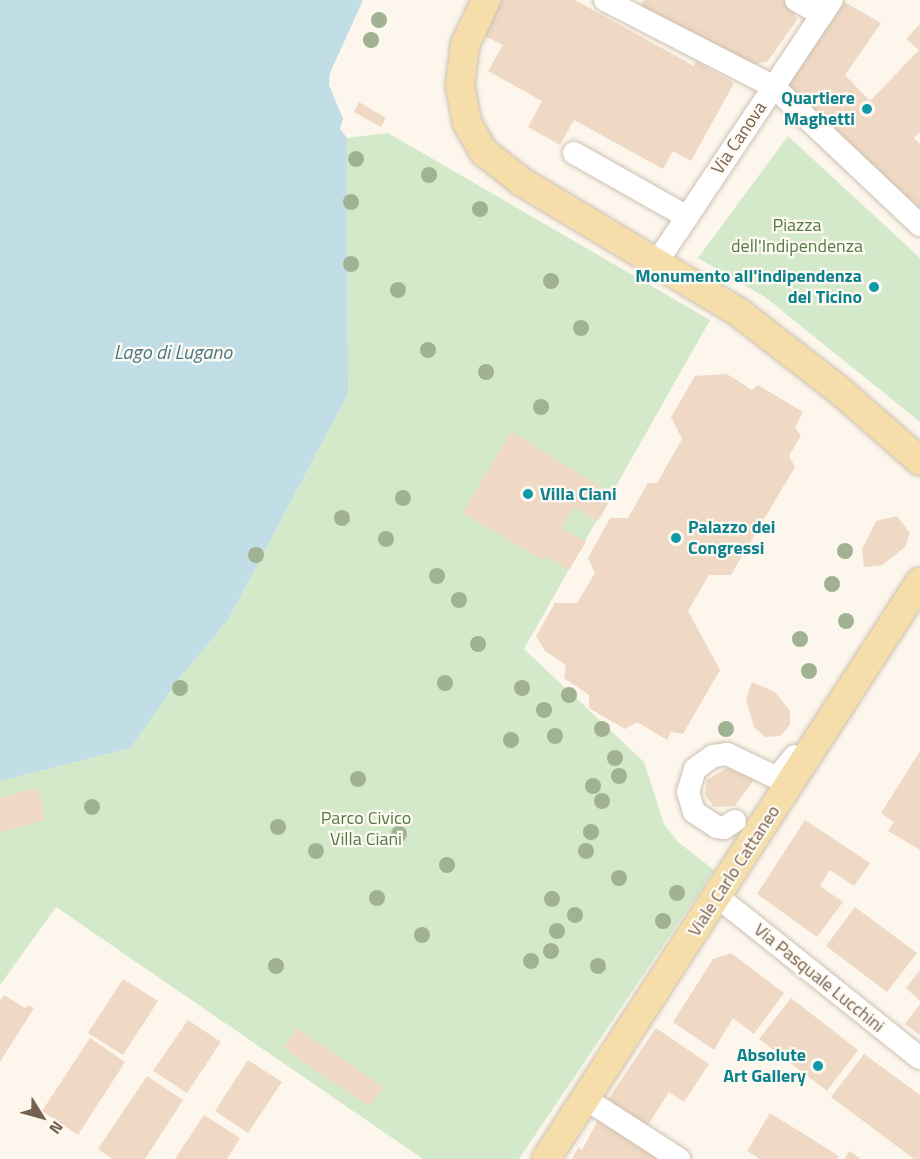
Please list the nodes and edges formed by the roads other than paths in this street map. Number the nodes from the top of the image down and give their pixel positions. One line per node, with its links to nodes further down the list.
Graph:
1 (486, 0): 10 (main road)
2 (605, 0): 5 (street)
3 (796, 0): 4 (street, Via Canova)
4 (827, 7): 6 (street, Via Canova)
5 (636, 8): 6 (street)
6 (774, 87): 8 (street, Via Canova); 9 (street)
7 (574, 153): 8 (street)
8 (687, 217): 10 (street, Via Canova)
9 (920, 225)
10 (657, 262): 11 (main road)
11 (920, 461)
12 (920, 582): 13 (main road, Viale Carlo Cattaneo)
13 (844, 700): 14 (main road, Viale Carlo Cattaneo); 14 (street)
14 (770, 815): 15 (main road, Viale Carlo Cattaneo)
15 (718, 897): 16 (street, Via Pasquale Lucchini); 17 (main road, Viale Carlo Cattaneo)
16 (920, 1058)
17 (586, 1099): 18 (main road, Viale Carlo Cattaneo); 19 (street)
18 (546, 1159)
19 (679, 1159)

